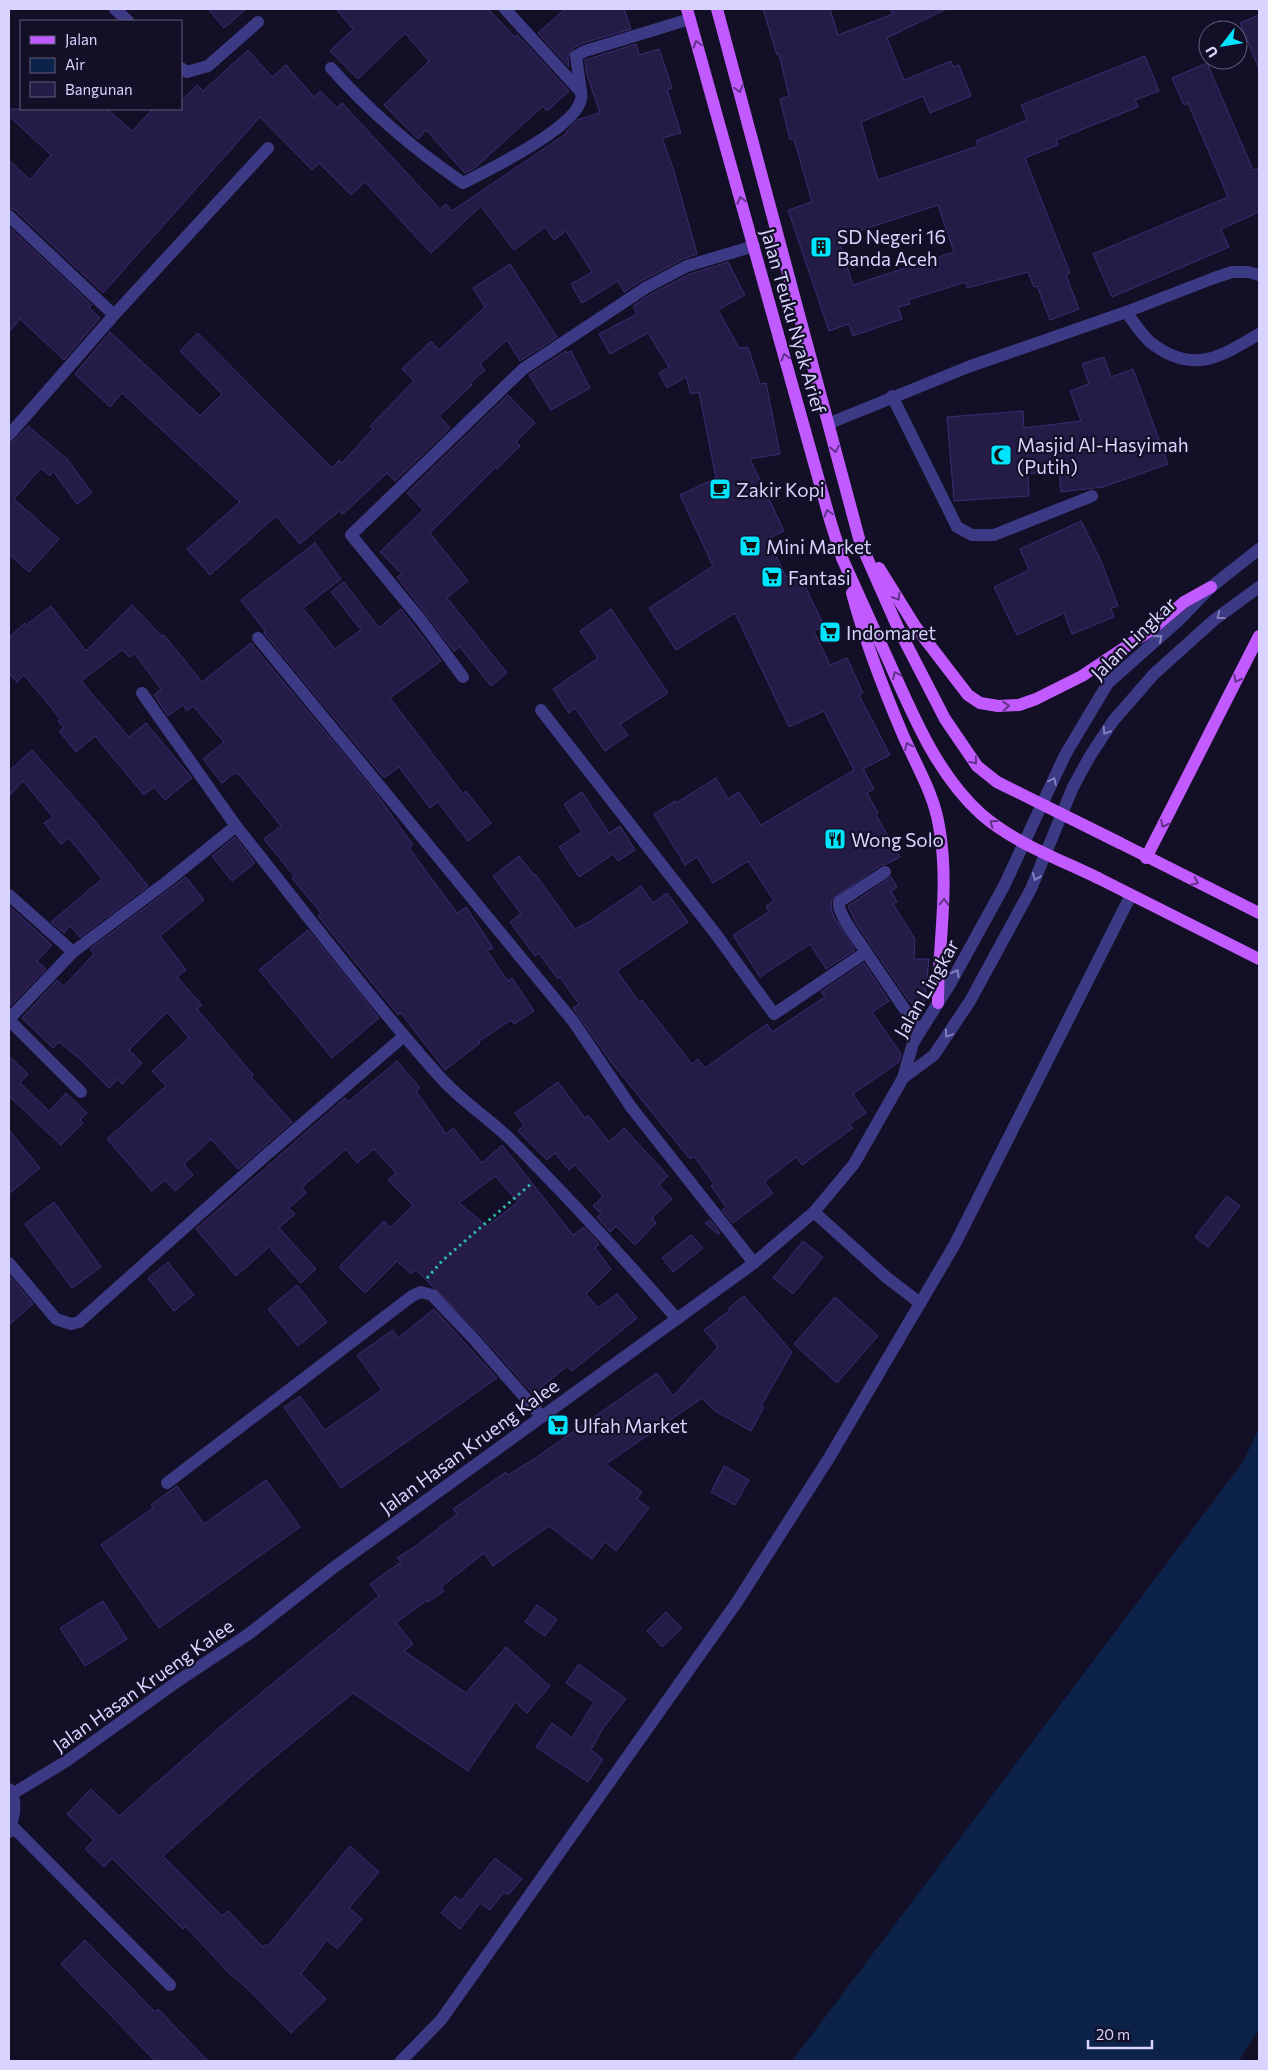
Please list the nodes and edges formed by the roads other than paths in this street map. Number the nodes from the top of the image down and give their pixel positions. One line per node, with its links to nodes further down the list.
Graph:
1 (116, 9): 5 (street)
2 (505, 9): 9 (street)
3 (717, 9): 18 (main road, Jalan Teuku Nyak Arief, one-way to 18)
4 (688, 14): 9 (street); 12 (main road, Jalan Teuku Nyak Arief, one-way to 4)
5 (127, 20)
6 (258, 22): 8 (street)
7 (331, 68): 9 (street)
8 (182, 69)
9 (581, 92)
10 (268, 148): 15 (street)
11 (9, 216): 15 (street)
12 (754, 246): 23 (main road, Jalan Teuku Nyak Arief, one-way to 12); 28 (street)
13 (1259, 275): 14 (street)
14 (1126, 312): 16 (street); 17 (street)
15 (114, 315): 19 (street)
16 (1259, 334)
17 (892, 396): 18 (street); 20 (street)
18 (830, 423): 21 (main road, Jalan Teuku Nyak Arief, one-way to 21)
19 (9, 435)
20 (1092, 496)
21 (860, 542): 24 (main road, one-way to 24); 32 (main road, one-way to 32, bridge)
22 (1259, 549): 24 (street, Jalan Lingkar)
23 (842, 558): 35 (main road, Jalan Teuku Nyak Arief, one-way to 23, bridge); 40 (main road, one-way to 23)
24 (1211, 587): 40 (street, Jalan Lingkar, one-way to 24)
25 (1259, 587): 44 (street, Jalan Lingkar, one-way to 44)
26 (1259, 636): 32 (main road, one-way to 32)
27 (258, 638): 47 (street)
28 (463, 677)
29 (142, 693): 31 (street)
30 (541, 710): 38 (street)
31 (236, 826): 37 (street); 43 (street)
32 (1146, 858): 36 (main road, one-way to 36)
33 (885, 872): 38 (street)
34 (9, 894): 37 (street)
35 (1131, 895): 39 (main road); 49 (street)
36 (1259, 913)
37 (73, 952): 41 (street)
38 (866, 952): 42 (street)
39 (1259, 960)
40 (938, 1004): 42 (street, Jalan Lingkar)
41 (9, 1020): 45 (street)
42 (920, 1032): 44 (street, Jalan Lingkar)
43 (404, 1036): 48 (street); 50 (street)
44 (903, 1078): 46 (street, Jalan Hasan Krueng Kalee)
45 (81, 1092)
46 (814, 1212): 47 (street, Jalan Hasan Krueng Kalee); 49 (street)
47 (754, 1262): 50 (street, Jalan Hasan Krueng Kalee)
48 (9, 1263)
49 (920, 1302): 56 (street)
50 (677, 1319): 51 (street, Jalan Hasan Krueng Kalee)
51 (542, 1417): 52 (street); 53 (street, Jalan Hasan Krueng Kalee)
52 (168, 1483)
53 (10, 1793): 54 (street)
54 (10, 1828): 55 (street)
55 (170, 1985)
56 (401, 2061)

